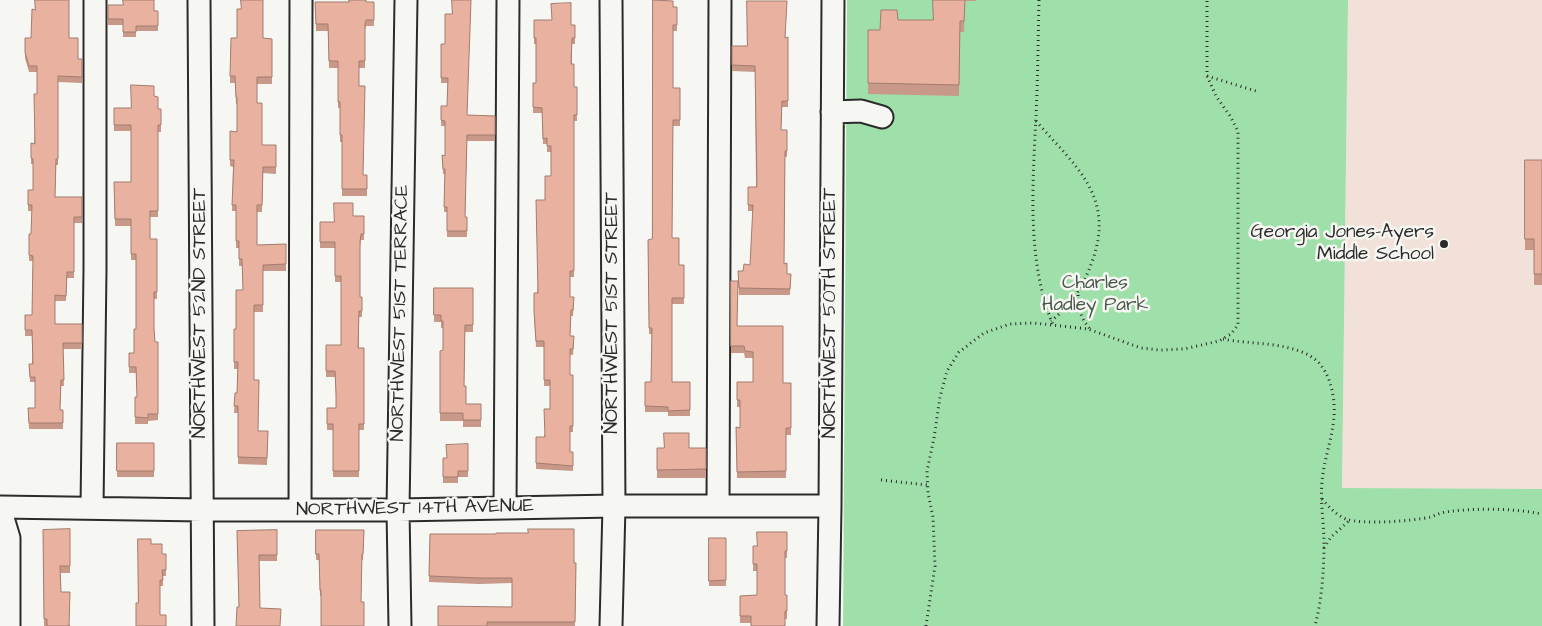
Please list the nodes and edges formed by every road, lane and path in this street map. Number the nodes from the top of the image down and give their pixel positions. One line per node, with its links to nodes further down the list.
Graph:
1 (94, 0): 28 (street)
2 (199, 0): 30 (street, NORTHWEST 52ND STREET)
3 (301, 0): 31 (street)
4 (406, 0): 32 (street, NORTHWEST 51ST TERRACE)
5 (508, 0): 29 (street)
6 (611, 0): 24 (street, NORTHWEST 51ST STREET)
7 (720, 0): 25 (street)
8 (833, 0): 13 (street, NORTHWEST 50TH STREET)
9 (1039, 0): 15 (path)
10 (1207, 0): 11 (path)
11 (1207, 76): 12 (path); 20 (path)
12 (1256, 92)
13 (832, 112): 14 (street); 26 (street, NORTHWEST 50TH STREET)
14 (882, 117)
15 (1036, 121): 16 (path); 17 (path)
16 (1078, 294): 17 (path); 19 (path)
17 (1051, 321): 18 (path)
18 (1053, 326): 19 (path); 22 (path)
19 (1091, 330): 20 (path)
20 (1222, 339): 23 (path)
21 (881, 480): 22 (path)
22 (928, 484): 41 (path)
23 (1322, 499): 34 (path); 35 (path)
24 (614, 506): 25 (street, NORTHWEST 14TH AVENUE); 29 (street, NORTHWEST 14TH AVENUE); 39 (street, NORTHWEST 51ST STREET)
25 (718, 506): 26 (street, NORTHWEST 14TH AVENUE)
26 (830, 506): 40 (street, NORTHWEST 50TH STREET)
27 (0, 507): 28 (street, NORTHWEST 14TH AVENUE); 36 (street)
28 (92, 508): 30 (street, NORTHWEST 14TH AVENUE)
29 (505, 508): 32 (street, NORTHWEST 14TH AVENUE)
30 (203, 510): 31 (street, NORTHWEST 14TH AVENUE); 37 (street, NORTHWEST 52ND STREET)
31 (300, 510): 32 (street, NORTHWEST 14TH AVENUE)
32 (398, 510): 38 (street, NORTHWEST 51ST TERRACE)
33 (1542, 514): 34 (path)
34 (1350, 520): 35 (path)
35 (1324, 549): 42 (path)
36 (9, 626)
37 (203, 626)
38 (400, 626)
39 (611, 626)
40 (828, 626)
41 (926, 626)
42 (1315, 626)

